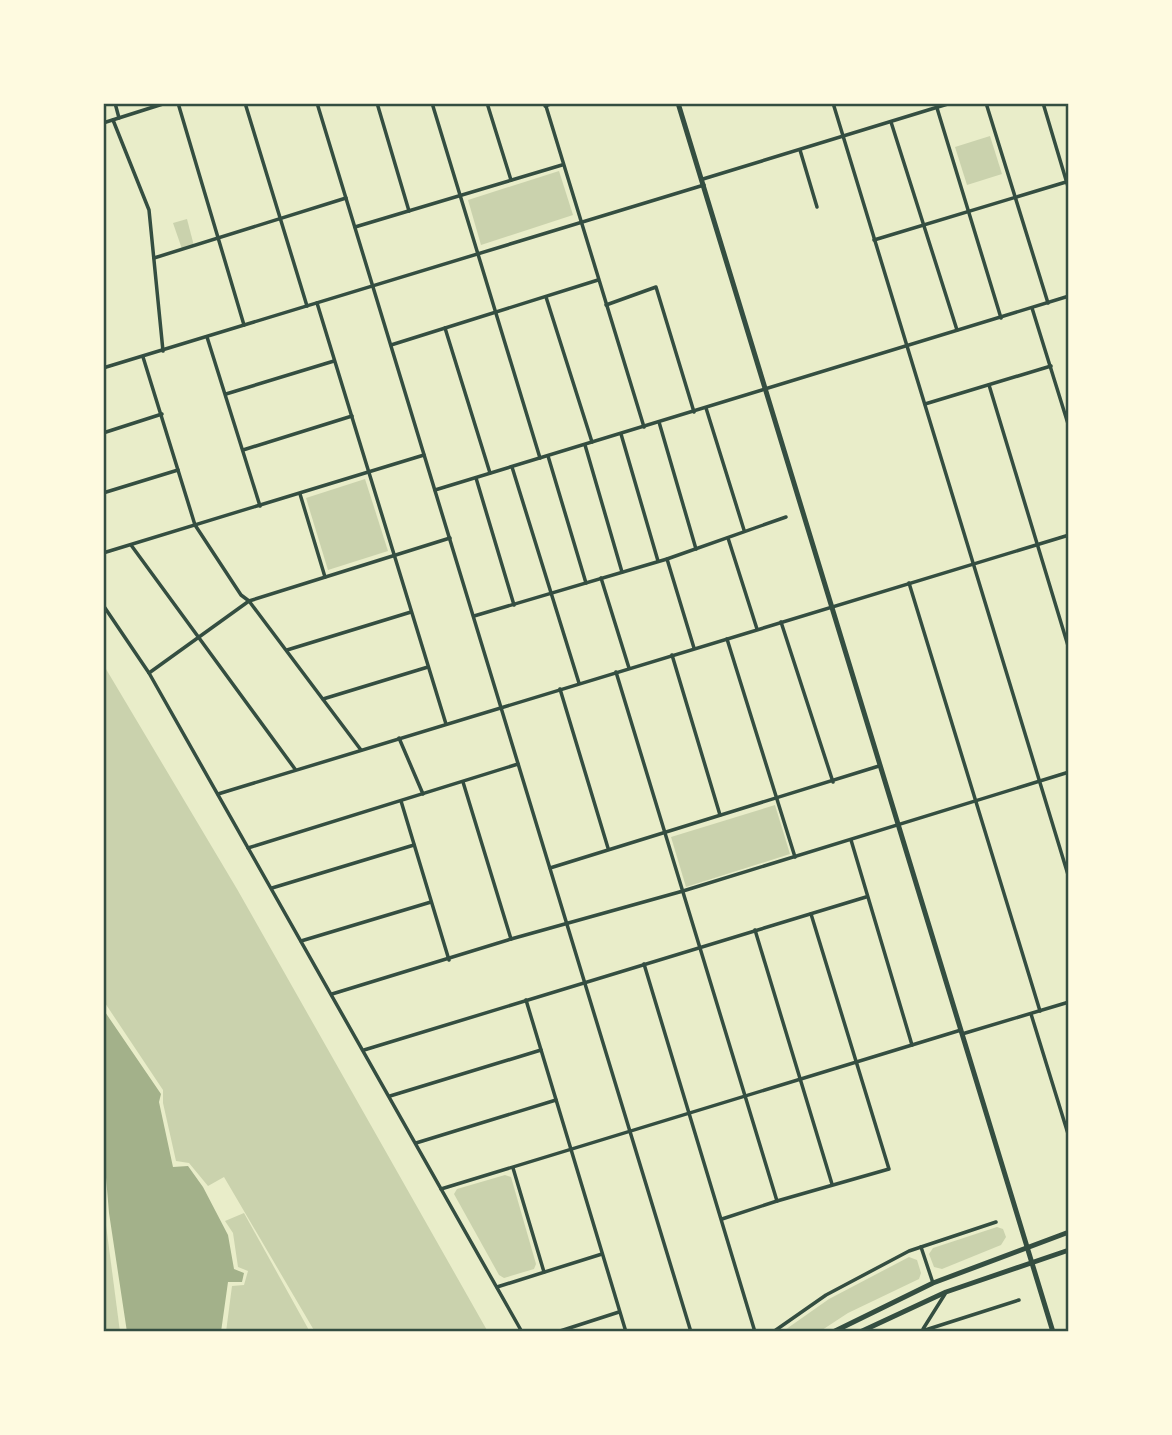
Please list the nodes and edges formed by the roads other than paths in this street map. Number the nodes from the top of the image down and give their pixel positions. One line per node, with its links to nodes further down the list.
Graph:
1 (115, 103): 17 (street)
2 (166, 103): 17 (street)
3 (178, 103): 38 (street)
4 (245, 103): 34 (street)
5 (317, 103): 29 (street)
6 (377, 103): 32 (street)
7 (432, 103): 28 (street)
8 (487, 103): 24 (street)
9 (553, 103): 15 (street)
10 (678, 103): 26 (highway)
11 (833, 103): 21 (street)
12 (951, 103): 16 (street)
13 (986, 103): 30 (street)
14 (1043, 103): 25 (street)
15 (545, 104): 23 (street)
16 (937, 108): 19 (street); 33 (street)
17 (119, 118): 18 (street)
18 (113, 120): 20 (street); 41 (street)
19 (891, 122): 21 (street); 36 (street)
20 (103, 123)
21 (843, 137): 22 (street); 39 (street)
22 (800, 150): 26 (street); 31 (street)
23 (562, 164): 24 (street); 35 (street)
24 (511, 180): 28 (street)
25 (1067, 180): 27 (street); 30 (street)
26 (704, 182): 35 (street); 65 (highway)
27 (1069, 190)
28 (461, 195): 32 (street); 40 (street)
29 (346, 198): 34 (street); 37 (street)
30 (1015, 198): 33 (street); 47 (street)
31 (817, 207)
32 (409, 211): 37 (street)
33 (970, 211): 36 (street); 52 (street)
34 (280, 218): 38 (street); 49 (street)
35 (581, 223): 40 (street); 42 (street)
36 (923, 225): 39 (street); 55 (street)
37 (355, 227): 43 (street)
38 (219, 238): 41 (street); 53 (street)
39 (874, 240): 58 (street)
40 (478, 254): 43 (street); 51 (street)
41 (153, 258): 59 (street)
42 (598, 280): 45 (street); 48 (street)
43 (373, 286): 46 (street); 57 (street)
44 (1069, 296): 47 (street)
45 (546, 297): 51 (street); 77 (street)
46 (317, 303): 49 (street); 61 (street)
47 (1048, 303): 50 (street)
48 (606, 305): 69 (street); 73 (street)
49 (307, 306): 53 (street)
50 (1032, 308): 52 (street); 62 (street)
51 (496, 312): 54 (street); 82 (street)
52 (1001, 318): 55 (street)
53 (244, 325): 56 (street)
54 (445, 328): 57 (street); 86 (street)
55 (957, 331): 58 (street)
56 (207, 337): 59 (street); 66 (street)
57 (391, 345): 80 (street)
58 (907, 347): 65 (street); 67 (street)
59 (163, 351): 60 (street)
60 (143, 356): 63 (street); 70 (street)
61 (334, 361): 66 (street); 71 (street)
62 (1051, 366): 64 (street); 74 (street)
63 (103, 368)
64 (989, 385): 67 (street); 98 (street)
65 (765, 390): 68 (street); 115 (highway)
66 (226, 394): 79 (street)
67 (925, 405): 105 (street)
68 (706, 408): 69 (street); 94 (street)
69 (694, 412): 72 (street)
70 (162, 414): 75 (street); 84 (street)
71 (352, 416): 79 (street); 85 (street)
72 (659, 422): 73 (street); 100 (street)
73 (644, 427): 76 (street)
74 (1069, 427)
75 (103, 433)
76 (621, 434): 77 (street); 104 (street)
77 (592, 443): 78 (street)
78 (585, 445): 81 (street); 106 (street)
79 (243, 450): 91 (street)
80 (424, 455): 85 (street); 88 (street)
81 (548, 456): 82 (street); 109 (street)
82 (540, 458): 83 (street)
83 (512, 467): 86 (street); 111 (street)
84 (178, 470): 89 (street); 93 (street)
85 (370, 472): 90 (street); 102 (street)
86 (490, 474): 87 (street)
87 (476, 478): 88 (street); 113 (street)
88 (435, 490): 96 (street)
89 (103, 493)
90 (300, 494): 91 (street); 107 (street)
91 (260, 506): 93 (street)
92 (786, 517): 94 (street)
93 (195, 525): 99 (street); 112 (street)
94 (744, 530): 97 (street)
95 (1069, 535): 98 (street)
96 (450, 538): 102 (street); 117 (street)
97 (728, 538): 100 (street); 119 (street)
98 (1037, 544): 105 (street); 123 (street)
99 (131, 545): 101 (street); 120 (street)
100 (696, 549): 103 (street)
101 (103, 553)
102 (394, 556): 107 (street); 116 (street)
103 (667, 559): 104 (street); 122 (street)
104 (658, 561): 106 (street)
105 (973, 564): 110 (street); 141 (street)
106 (622, 572): 108 (street)
107 (325, 577): 112 (street)
108 (601, 578): 109 (street); 127 (street)
109 (586, 583): 111 (street)
110 (909, 583): 115 (street); 147 (street)
111 (550, 594): 113 (street); 130 (street)
112 (249, 601): 120 (street); 124 (street)
113 (514, 605): 117 (street)
114 (103, 606): 129 (street)
115 (832, 607): 118 (street); 138 (highway)
116 (411, 612): 124 (street); 126 (street)
117 (474, 616): 133 (street)
118 (781, 622): 119 (street); 143 (street)
119 (757, 629): 121 (street)
120 (199, 637): 129 (street); 139 (street)
121 (727, 639): 122 (street); 146 (street)
122 (694, 648): 125 (street)
123 (1069, 649)
124 (287, 650): 132 (street)
125 (672, 655): 127 (street); 149 (street)
126 (428, 667): 132 (street); 134 (street)
127 (629, 668): 128 (street)
128 (616, 672): 130 (street); 151 (street)
129 (149, 673): 144 (street)
130 (579, 683): 131 (street)
131 (560, 689): 133 (street); 155 (street)
132 (323, 699): 136 (street)
133 (501, 706): 134 (street); 137 (street)
134 (446, 724): 135 (street)
135 (399, 738): 136 (street); 145 (street)
136 (361, 750): 139 (street)
137 (518, 764): 142 (street); 157 (street)
138 (880, 766): 143 (street); 150 (highway)
139 (296, 770): 144 (street)
140 (1069, 772): 141 (street)
141 (1039, 781): 147 (street); 158 (street)
142 (463, 782): 145 (street); 166 (street)
143 (833, 782): 146 (street)
144 (218, 793): 154 (street)
145 (424, 794): 148 (street)
146 (776, 799): 149 (street); 156 (street)
147 (975, 800): 150 (street); 175 (street)
148 (401, 801): 153 (street); 154 (street)
149 (720, 815): 151 (street)
150 (898, 825): 152 (street); 177 (highway)
151 (664, 832): 155 (street); 160 (street)
152 (851, 840): 156 (street); 161 (street)
153 (414, 845): 159 (street); 162 (street)
154 (248, 848): 159 (street)
155 (609, 849): 157 (street)
156 (794, 857): 160 (street)
157 (550, 868): 164 (street)
158 (1069, 878)
159 (272, 889): 167 (street)
160 (683, 891): 164 (street); 168 (street)
161 (866, 897): 163 (street); 178 (street)
162 (431, 902): 167 (street); 169 (street)
163 (811, 914): 165 (street); 181 (street)
164 (568, 925): 166 (street); 171 (street)
165 (755, 930): 168 (street); 182 (street)
166 (511, 939): 169 (street)
167 (301, 941): 172 (street)
168 (699, 947): 170 (street); 183 (street)
169 (449, 960): 172 (street)
170 (644, 964): 171 (street); 186 (street)
171 (585, 982): 173 (street); 187 (street)
172 (332, 995): 179 (street)
173 (526, 1000): 179 (street); 180 (street)
174 (1069, 1002): 175 (street)
175 (1040, 1011): 176 (street)
176 (1031, 1014): 177 (street); 188 (street)
177 (962, 1032): 178 (street); 199 (highway)
178 (912, 1045): 181 (street)
179 (363, 1050): 184 (street)
180 (541, 1050): 184 (street); 185 (street)
181 (856, 1061): 182 (street); 192 (street)
182 (801, 1078): 183 (street); 192 (street)
183 (745, 1095): 186 (street); 194 (street)
184 (390, 1096): 189 (street)
185 (556, 1100): 189 (street); 190 (street)
186 (689, 1112): 187 (street); 195 (street)
187 (630, 1131): 190 (street); 213 (street)
188 (1069, 1137)
189 (416, 1143): 193 (street)
190 (570, 1149): 191 (street); 201 (street)
191 (513, 1168): 193 (street); 203 (street)
192 (832, 1184): 194 (street)
193 (441, 1189): 205 (street)
194 (777, 1200): 195 (street)
195 (722, 1219): 214 (street)
196 (996, 1222): 198 (street)
197 (1069, 1232): 199 (highway)
198 (921, 1247): 204 (street); 215 (street)
199 (1027, 1247): 202 (highway); 204 (highway)
200 (1069, 1250): 202 (highway)
201 (602, 1254): 203 (street); 208 (street)
202 (1032, 1262): 206 (highway); 218 (highway)
203 (544, 1272): 205 (street)
204 (933, 1283): 216 (highway)
205 (497, 1287): 210 (street)
206 (946, 1292): 209 (street); 217 (highway)
207 (1019, 1300): 209 (street)
208 (619, 1312): 211 (street); 212 (street)
209 (921, 1331)
210 (522, 1332)
211 (557, 1332)
212 (626, 1332)
213 (691, 1332)
214 (755, 1332)
215 (773, 1332)
216 (833, 1332)
217 (860, 1332)
218 (1053, 1332)

